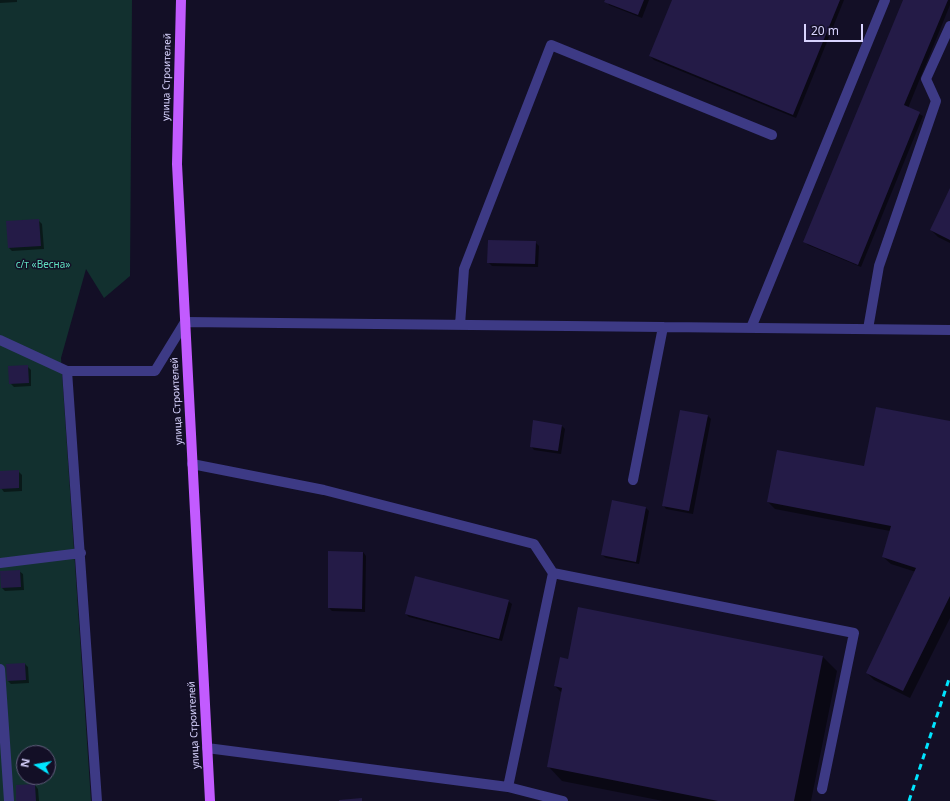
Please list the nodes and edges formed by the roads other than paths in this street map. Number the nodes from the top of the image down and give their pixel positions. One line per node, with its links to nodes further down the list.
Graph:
1 (180, 0): 5 (main road, улица Строителей)
2 (885, 0): 8 (street)
3 (950, 26): 9 (street)
4 (772, 135): 6 (street)
5 (185, 322): 6 (street); 12 (street); 13 (main road, улица Строителей)
6 (460, 325): 7 (street)
7 (663, 327): 8 (street); 14 (street)
8 (751, 328): 9 (street)
9 (868, 329): 10 (street)
10 (950, 330)
11 (0, 340): 12 (street)
12 (67, 371): 15 (street)
13 (192, 464): 17 (street); 19 (main road, улица Строителей)
14 (633, 480)
15 (80, 553): 16 (street); 23 (street)
16 (0, 563)
17 (553, 573): 20 (street); 21 (street)
18 (0, 670): 22 (street)
19 (207, 748): 20 (street); 24 (main road, улица Строителей)
20 (508, 787): 25 (street)
21 (822, 789)
22 (9, 801)
23 (97, 801)
24 (210, 801)
25 (563, 801)

